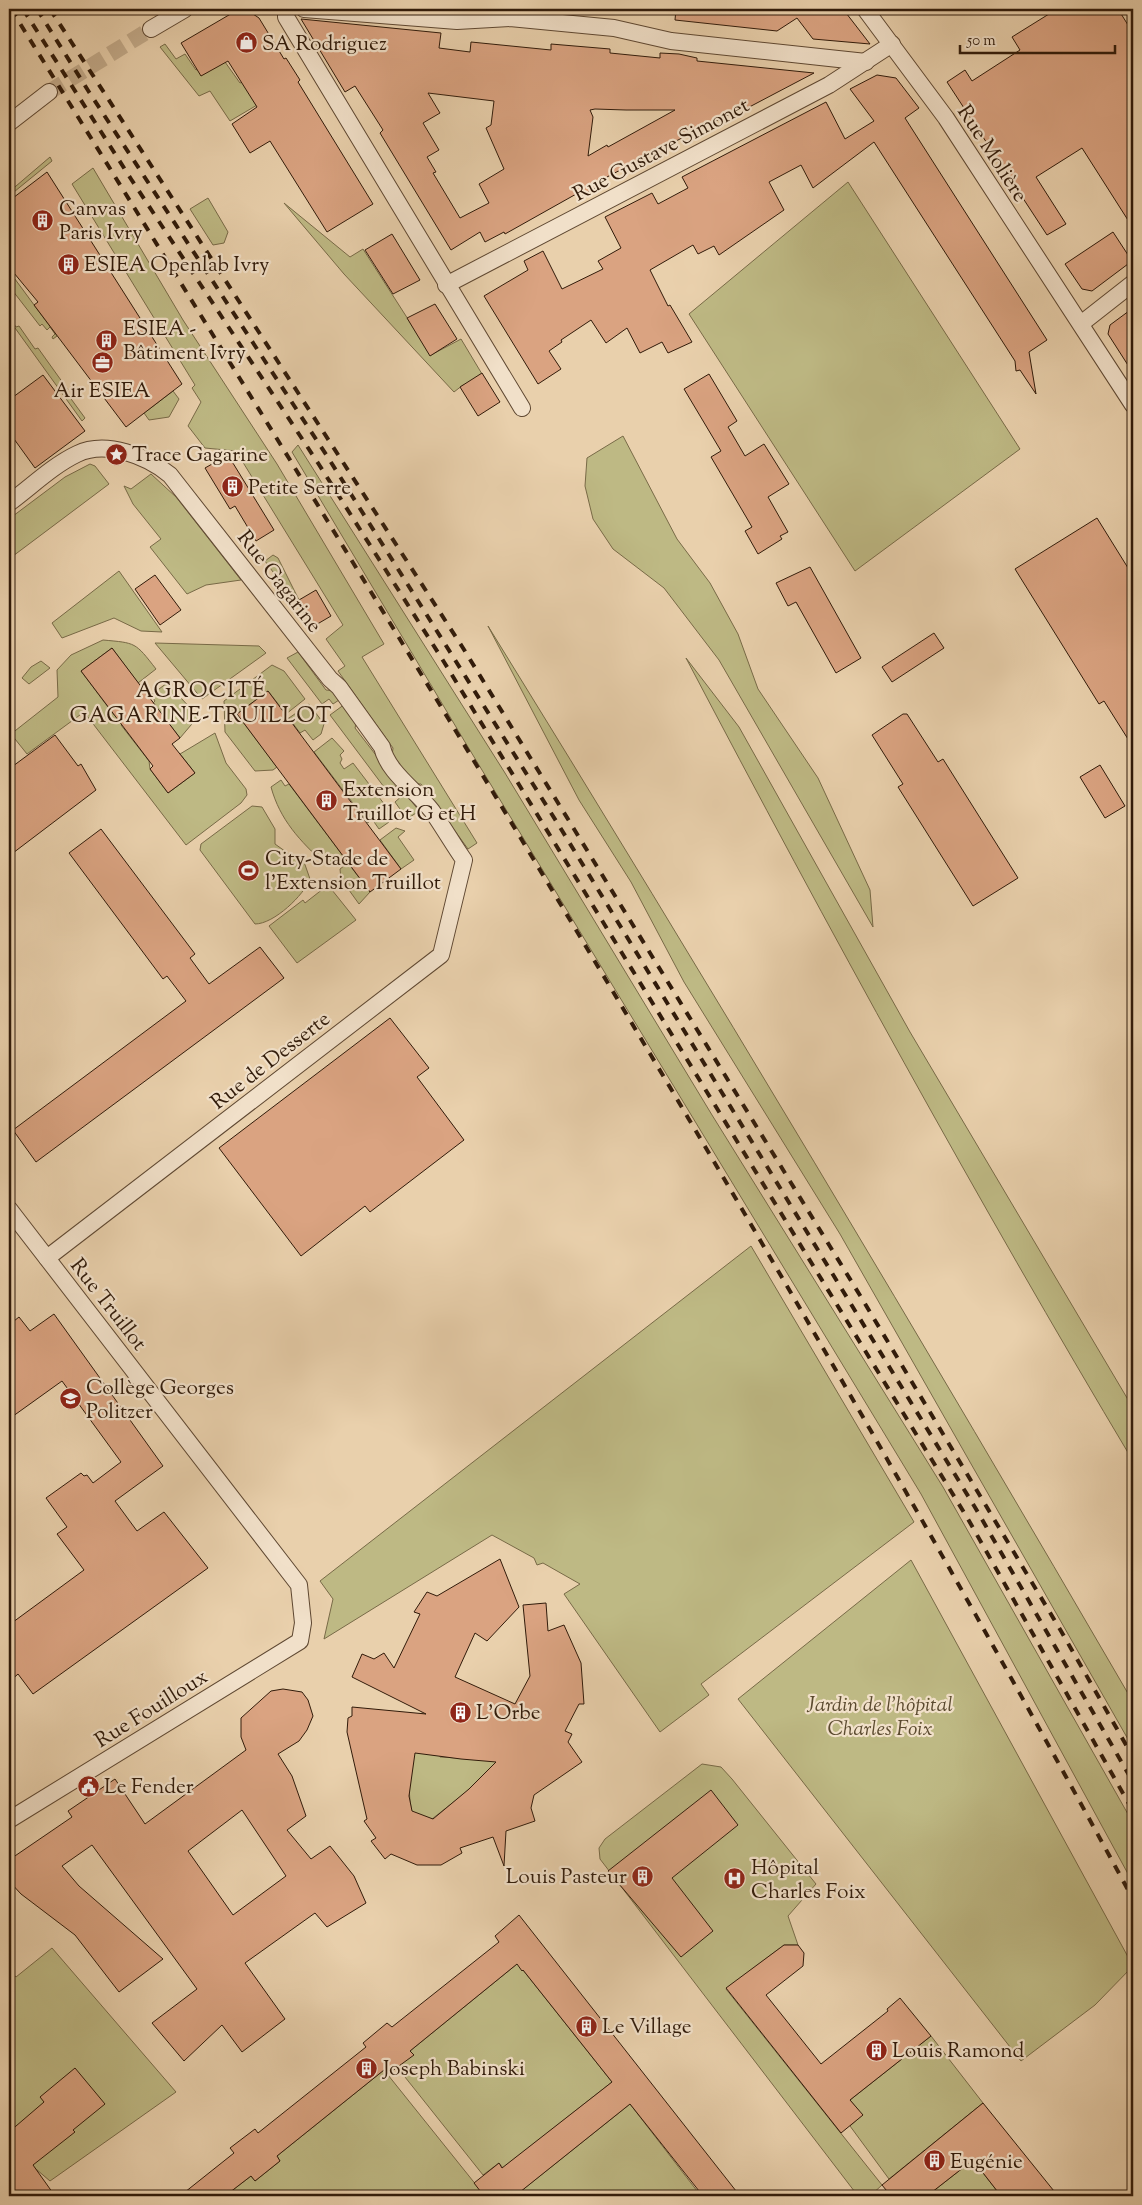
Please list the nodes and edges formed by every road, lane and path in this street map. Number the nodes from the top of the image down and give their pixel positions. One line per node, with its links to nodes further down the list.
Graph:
1 (184, 9): 5 (street)
2 (286, 9): 11 (street)
3 (304, 9): 7 (street)
4 (865, 9): 6 (street, Rue Molière)
5 (151, 29)
6 (892, 44): 7 (street, Rue Gustave Simonet); 12 (street, Rue Molière)
7 (866, 62): 11 (street, Rue Gustave Simonet)
8 (49, 92): 9 (street)
9 (9, 123)
10 (1133, 283): 12 (street)
11 (446, 285): 14 (street)
12 (1082, 323): 13 (street, Rue Molière)
13 (1133, 405)
14 (522, 408)
15 (9, 503): 16 (street, Rue Gagarine)
16 (464, 860): 18 (street, Rue de Desserte)
17 (9, 1209): 18 (street, Rue Truillot)
18 (46, 1258): 19 (street, Rue Truillot)
19 (303, 1623): 20 (street, Rue Fouilloux)
20 (9, 1820)

